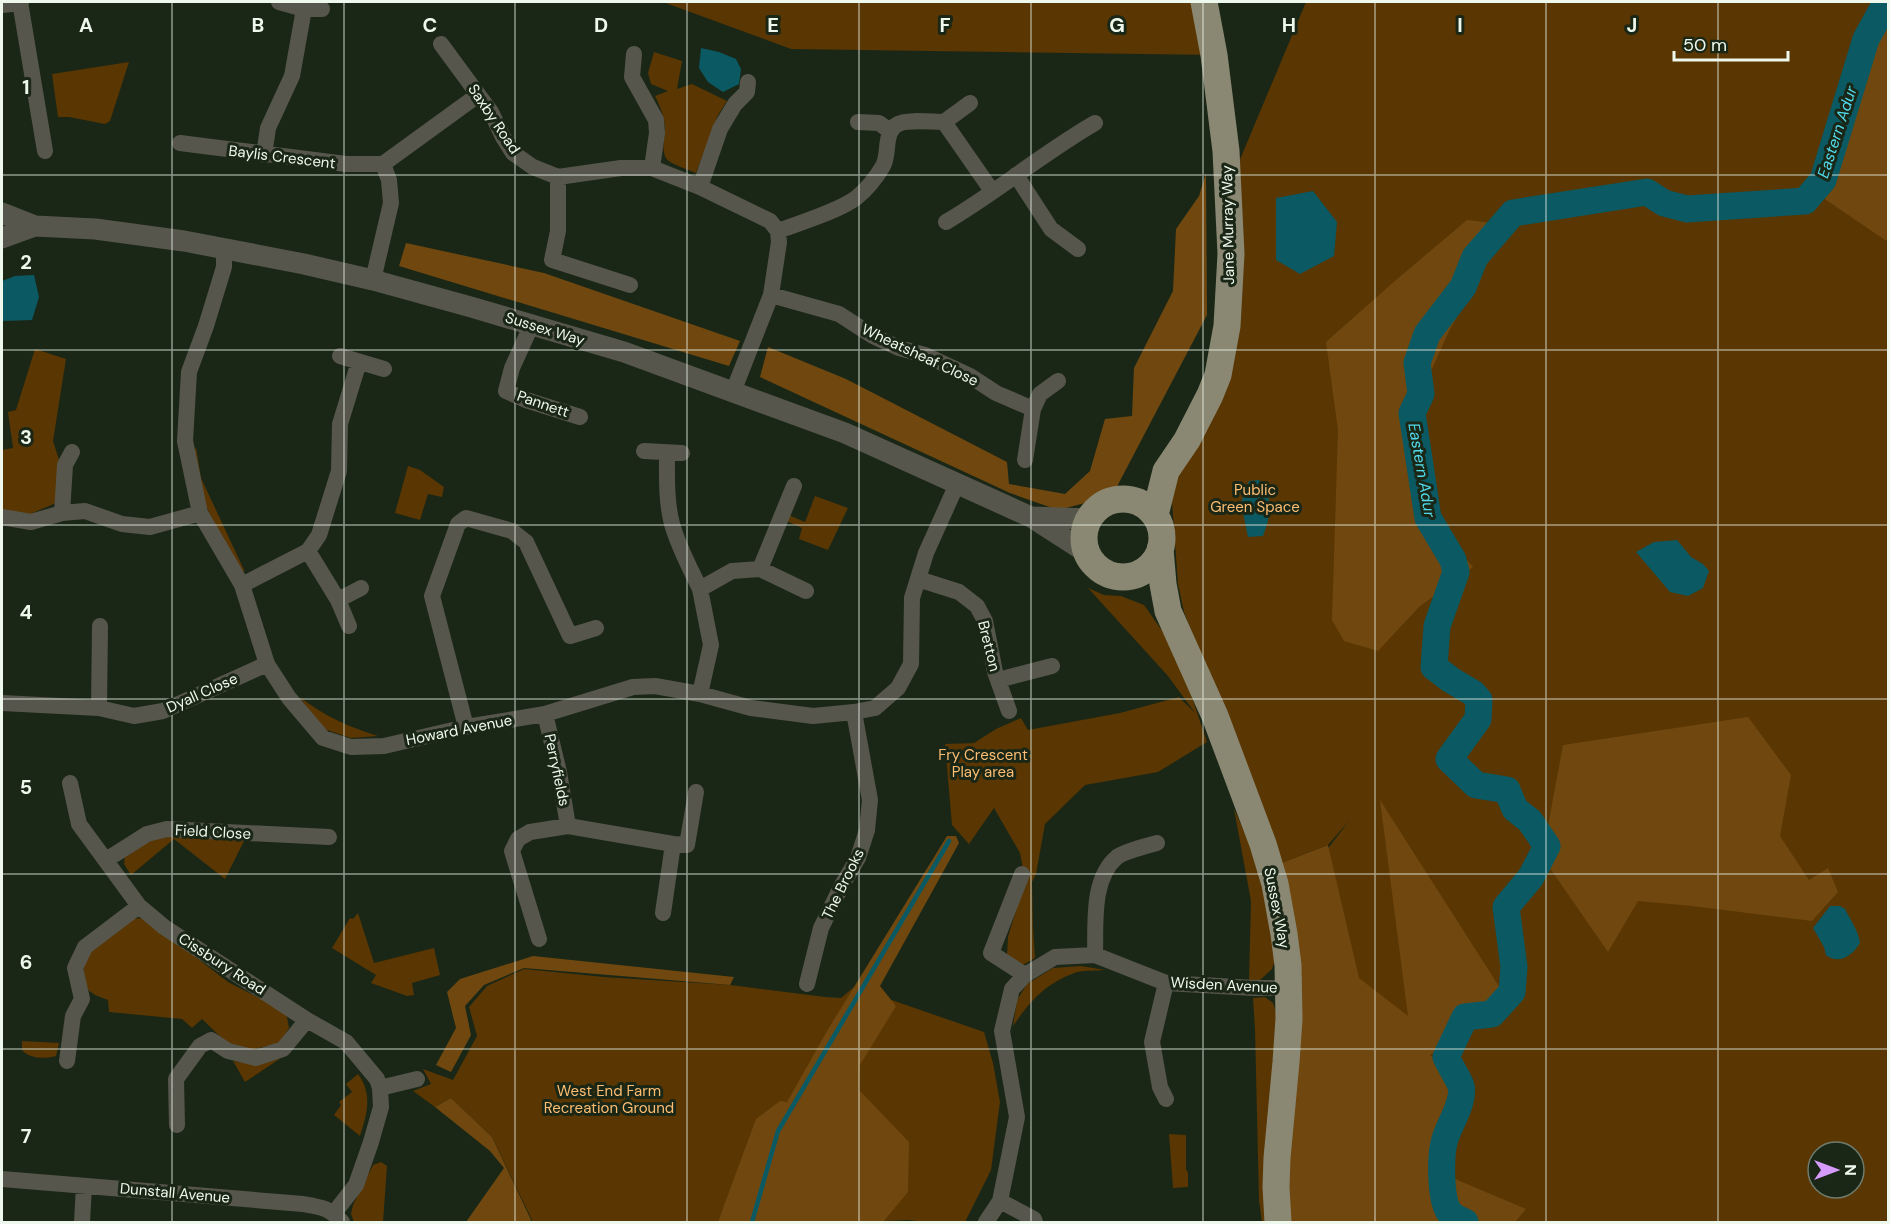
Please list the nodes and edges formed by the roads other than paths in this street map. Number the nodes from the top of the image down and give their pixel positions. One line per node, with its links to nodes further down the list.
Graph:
1 (20, 2): 4 (street); 17 (street)
2 (279, 2): 5 (street)
3 (1204, 2): 46 (main road, Jane Murray Way)
4 (2, 5)
5 (304, 9): 6 (street); 18 (street)
6 (322, 9)
7 (441, 44): 10 (street, Saxby Road)
8 (634, 54): 20 (street)
9 (748, 82): 23 (street)
10 (478, 95): 19 (street); 22 (street, Saxby Road)
11 (970, 103): 13 (street)
12 (858, 122): 15 (street)
13 (944, 122): 15 (street); 24 (street)
14 (1095, 123): 21 (street)
15 (890, 131): 28 (street)
16 (180, 143): 18 (street, Baylis Crescent)
17 (45, 151)
18 (264, 155): 19 (street, Baylis Crescent)
19 (383, 164): 32 (street)
20 (652, 168): 22 (street, Saxby Road); 23 (street, Saxby Road)
21 (1016, 175): 24 (street); 31 (street)
22 (558, 177): 33 (street)
23 (700, 187): 28 (street, Saxby Road)
24 (992, 191): 26 (street)
25 (2, 213): 27 (street, Sussex Way)
26 (946, 222)
27 (35, 226): 29 (street, Sussex Way); 30 (street, Sussex Way)
28 (778, 231): 34 (street)
29 (2, 238)
30 (224, 248): 32 (street, Sussex Way); 51 (street, Howard Avenue)
31 (1078, 249)
32 (373, 280): 35 (street, Sussex Way)
33 (630, 285)
34 (771, 296): 40 (street); 41 (street, Wheatsheaf Close)
35 (532, 324): 40 (street, Sussex Way); 42 (street, Pannett)
36 (340, 356): 37 (street)
37 (359, 362): 38 (street); 57 (street)
38 (384, 369)
39 (1058, 381): 41 (street)
40 (733, 392): 47 (street, Sussex Way)
41 (1033, 409): 45 (street)
42 (580, 417)
43 (644, 451): 64 (street)
44 (72, 452): 50 (street)
45 (1025, 460)
46 (1166, 471): 49 (main road, Jane Murray Way); 52 (main road, Jane Murray Way)
47 (957, 484): 54 (street, Sussex Way); 61 (street, Howard Avenue)
48 (794, 486): 59 (street)
49 (1113, 500): 52 (main road); 55 (main road)
50 (62, 513): 51 (street); 53 (street)
51 (200, 513): 62 (street, Howard Avenue)
52 (1155, 515): 56 (main road)
53 (2, 517)
54 (1031, 517): 55 (street, Sussex Way); 58 (street, Sussex Way)
55 (1089, 519): 58 (main road)
56 (1160, 549): 60 (main road); 67 (main road, Sussex Way)
57 (308, 551): 62 (street); 66 (street)
58 (1087, 554): 60 (main road)
59 (760, 570): 64 (street); 65 (street)
60 (1128, 577): 67 (main road, Sussex Way)
61 (918, 579): 73 (street, Bretton); 78 (street, Howard Avenue)
62 (242, 585): 71 (street, Howard Avenue)
63 (361, 588): 66 (street)
64 (700, 589): 74 (street)
65 (806, 591)
66 (338, 600): 69 (street)
67 (1168, 611): 96 (main road, Sussex Way)
68 (100, 626): 76 (street)
69 (349, 626)
70 (596, 628): 80 (street)
71 (267, 663): 76 (street, Dyall Close); 80 (street, Howard Avenue)
72 (1052, 666): 73 (street, Bretton)
73 (998, 680): 77 (street, Bretton)
74 (700, 694): 78 (street, Howard Avenue); 79 (street, Howard Avenue)
75 (2, 703): 76 (street, Dyall Close)
76 (99, 708)
77 (1009, 711)
78 (854, 712): 95 (street, The Brooks)
79 (545, 714): 80 (street, Howard Avenue); 83 (street, Perryfields)
80 (466, 727)
81 (70, 783): 87 (street, Cissbury Road)
82 (696, 792): 86 (street)
83 (568, 826): 86 (street, Perryfields); 91 (street, Perryfields)
84 (329, 837): 87 (street, Field Close)
85 (1157, 843): 92 (street)
86 (674, 844): 90 (street)
87 (106, 860): 89 (street, Cissbury Road)
88 (1022, 874): 93 (street)
89 (139, 906): 97 (street, Cissbury Road); 98 (street)
90 (663, 913)
91 (539, 939)
92 (1095, 955): 93 (street, Wisden Avenue); 94 (street, Wisden Avenue)
93 (1025, 975): 105 (street, Wisden Avenue)
94 (1166, 983): 96 (street, Wisden Avenue); 101 (street)
95 (807, 984)
96 (1288, 988): 110 (main road, Sussex Way)
97 (307, 1020): 100 (street, Cissbury Road); 102 (street)
98 (67, 1060)
99 (417, 1079): 100 (street)
100 (380, 1088): 106 (street)
101 (1166, 1098)
102 (177, 1125)
103 (2, 1179): 104 (street, Dunstall Avenue)
104 (84, 1186): 106 (street, Dunstall Avenue); 107 (street)
105 (1000, 1201): 108 (street, Wisden Avenue); 109 (street)
106 (338, 1218)
107 (82, 1222)
108 (986, 1222)
109 (1035, 1222)
110 (1278, 1222)

